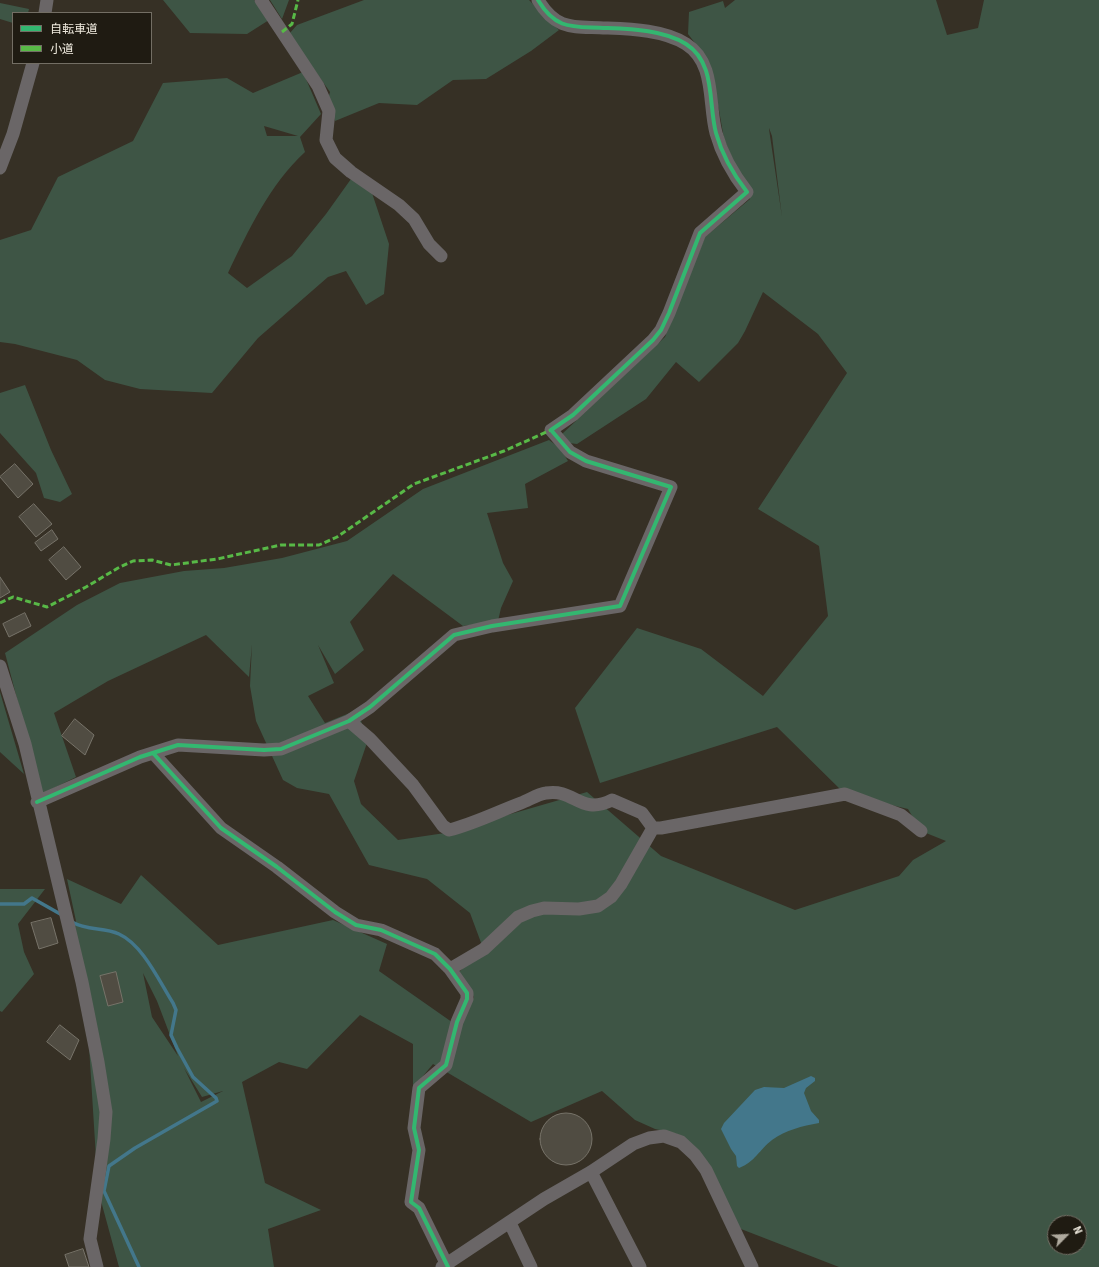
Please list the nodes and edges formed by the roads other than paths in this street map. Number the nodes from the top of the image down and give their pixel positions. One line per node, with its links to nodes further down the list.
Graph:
1 (47, 0): 4 (street)
2 (261, 0): 7 (street)
3 (538, 0): 9 (street)
4 (45, 12)
5 (32, 64): 6 (street)
6 (0, 168)
7 (441, 256)
8 (0, 666): 11 (street)
9 (349, 721): 10 (street); 12 (street)
10 (153, 753): 11 (street); 14 (street)
11 (37, 802): 18 (street)
12 (653, 828): 13 (street); 14 (street)
13 (921, 831)
14 (450, 970): 17 (street)
15 (591, 1172): 16 (street); 20 (street); 21 (street)
16 (510, 1223): 17 (street); 19 (street)
17 (446, 1266)
18 (97, 1267)
19 (531, 1267)
20 (640, 1267)
21 (752, 1267)

